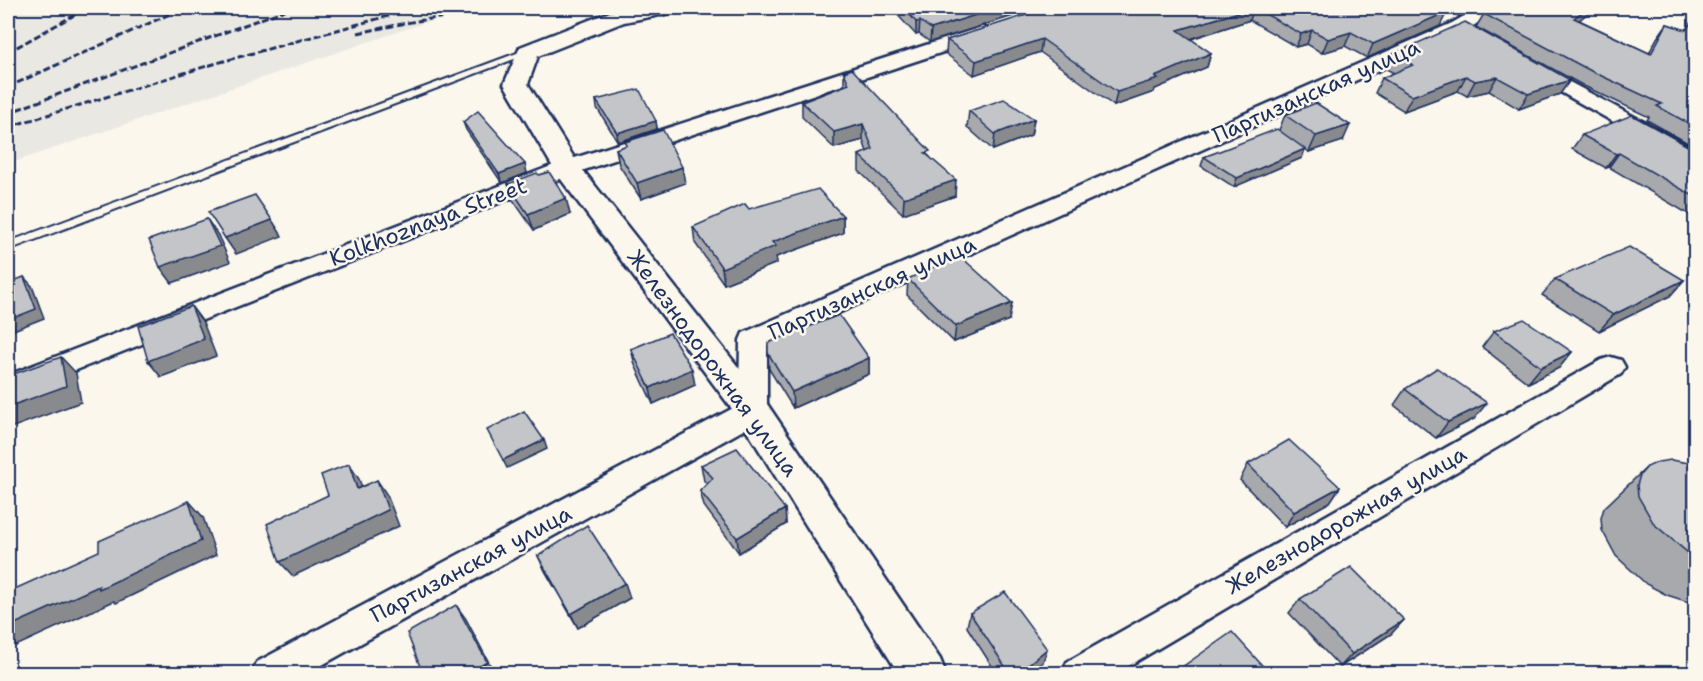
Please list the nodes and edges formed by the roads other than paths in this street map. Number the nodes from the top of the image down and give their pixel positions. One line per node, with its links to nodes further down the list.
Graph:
1 (662, 8): 4 (street)
2 (1490, 8): 11 (street, Партизанская улица)
3 (1005, 26): 7 (street, Kolkhoznaya Street)
4 (528, 52): 7 (street, Железнодорожная улица); 8 (lane)
5 (1521, 62): 6 (street)
6 (1695, 159)
7 (567, 168): 10 (street, Kolkhoznaya Street); 11 (street, Железнодорожная улица)
8 (8, 246)
9 (1611, 367): 14 (street, Железнодорожная улица)
10 (8, 386)
11 (753, 411): 12 (street, Партизанская улица); 13 (street, Железнодорожная улица)
12 (270, 674)
13 (924, 674)
14 (1080, 674)

